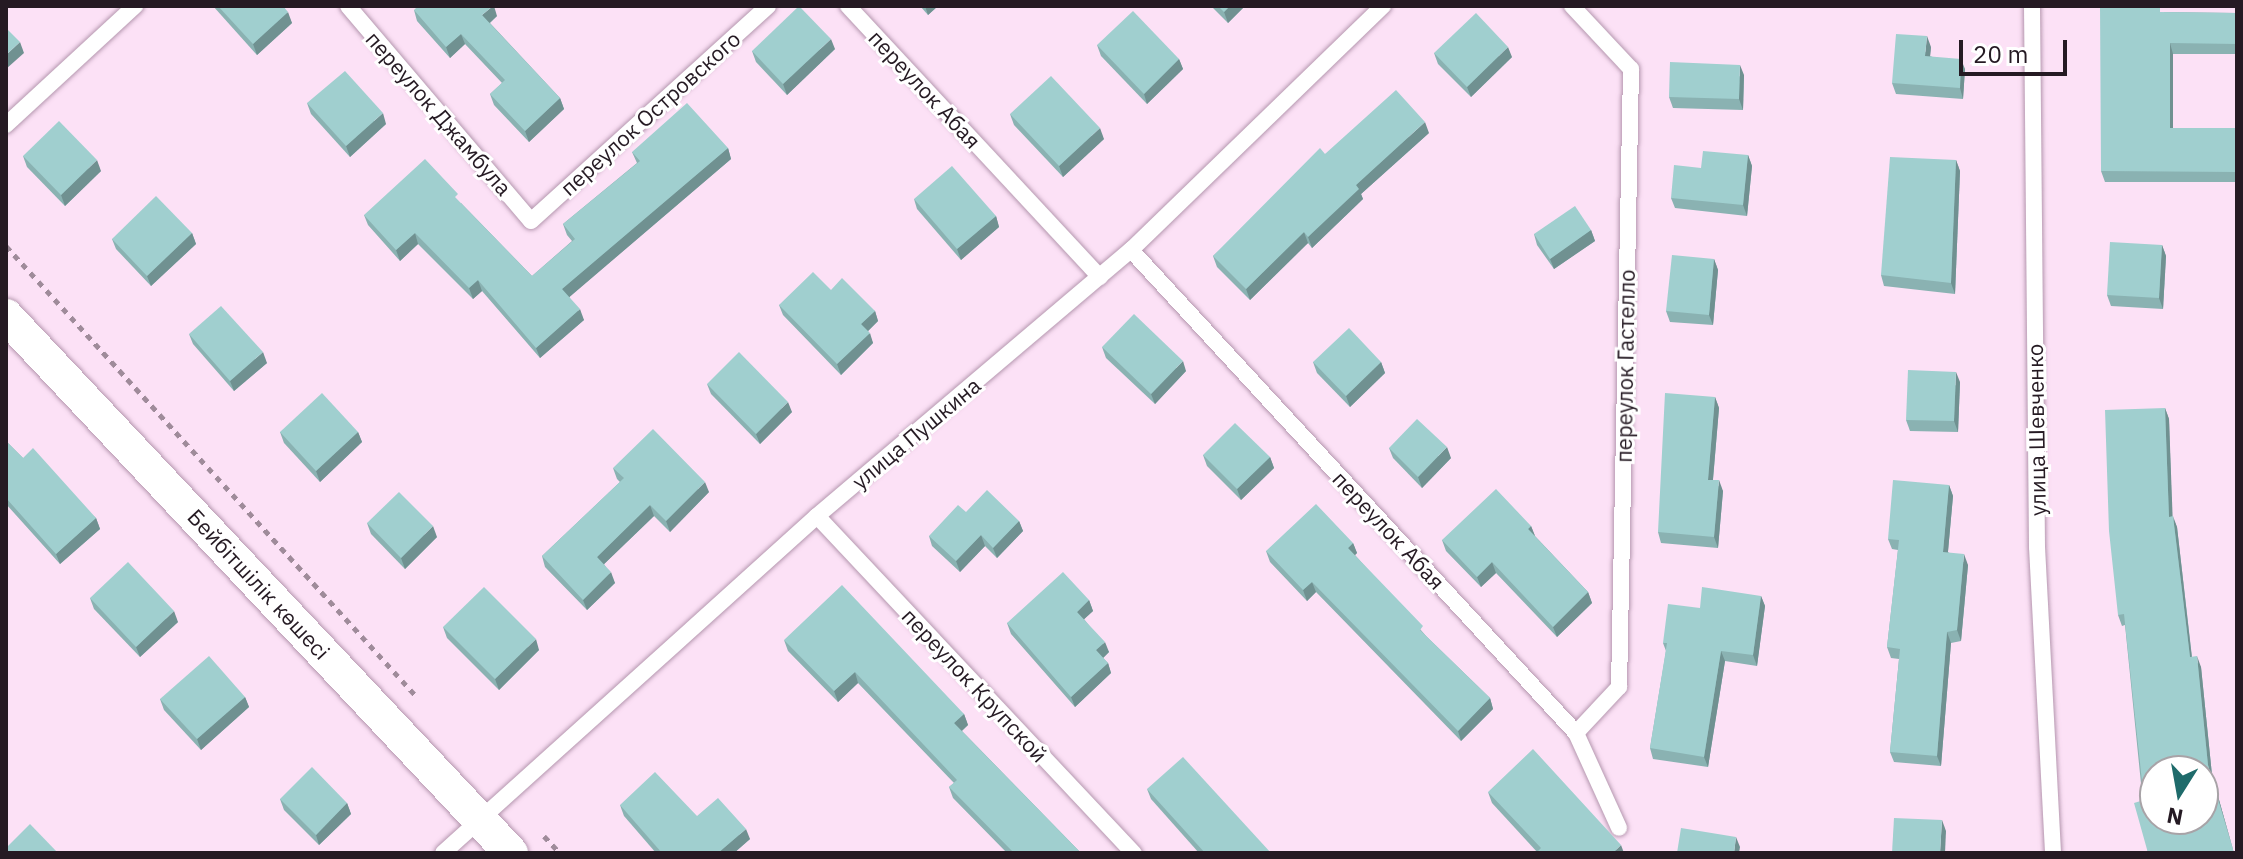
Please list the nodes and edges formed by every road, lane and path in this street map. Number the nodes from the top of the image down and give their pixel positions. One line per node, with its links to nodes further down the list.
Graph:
1 (135, 6): 8 (lane)
2 (348, 6): 9 (lane, переулок Джамбула)
3 (768, 6): 9 (lane, переулок Островского)
4 (848, 6): 12 (lane, переулок Абая)
5 (1383, 6): 11 (lane, улица Пушкина)
6 (1572, 6): 16 (lane, переулок Гастелло)
7 (2032, 6): 24 (lane, улица Шевченко)
8 (6, 125)
9 (531, 221)
10 (6, 246): 15 (path)
11 (1131, 250): 12 (lane, улица Пушкина); 16 (lane, переулок Абая)
12 (1100, 277): 14 (lane, улица Пушкина)
13 (6, 316): 18 (street, Бейбітшілік көшесі)
14 (817, 516): 17 (lane, улица Пушкина); 23 (lane, переулок Крупской)
15 (422, 702)
16 (1576, 733): 19 (lane, переулок Абая)
17 (507, 795): 18 (lane, улица Пушкина); 22 (path)
18 (481, 819): 20 (lane, улица Пушкина); 21 (street, Бейбітшілік көшесі)
19 (1619, 828)
20 (443, 853)
21 (511, 853)
22 (560, 853)
23 (1134, 853)
24 (2053, 853)

